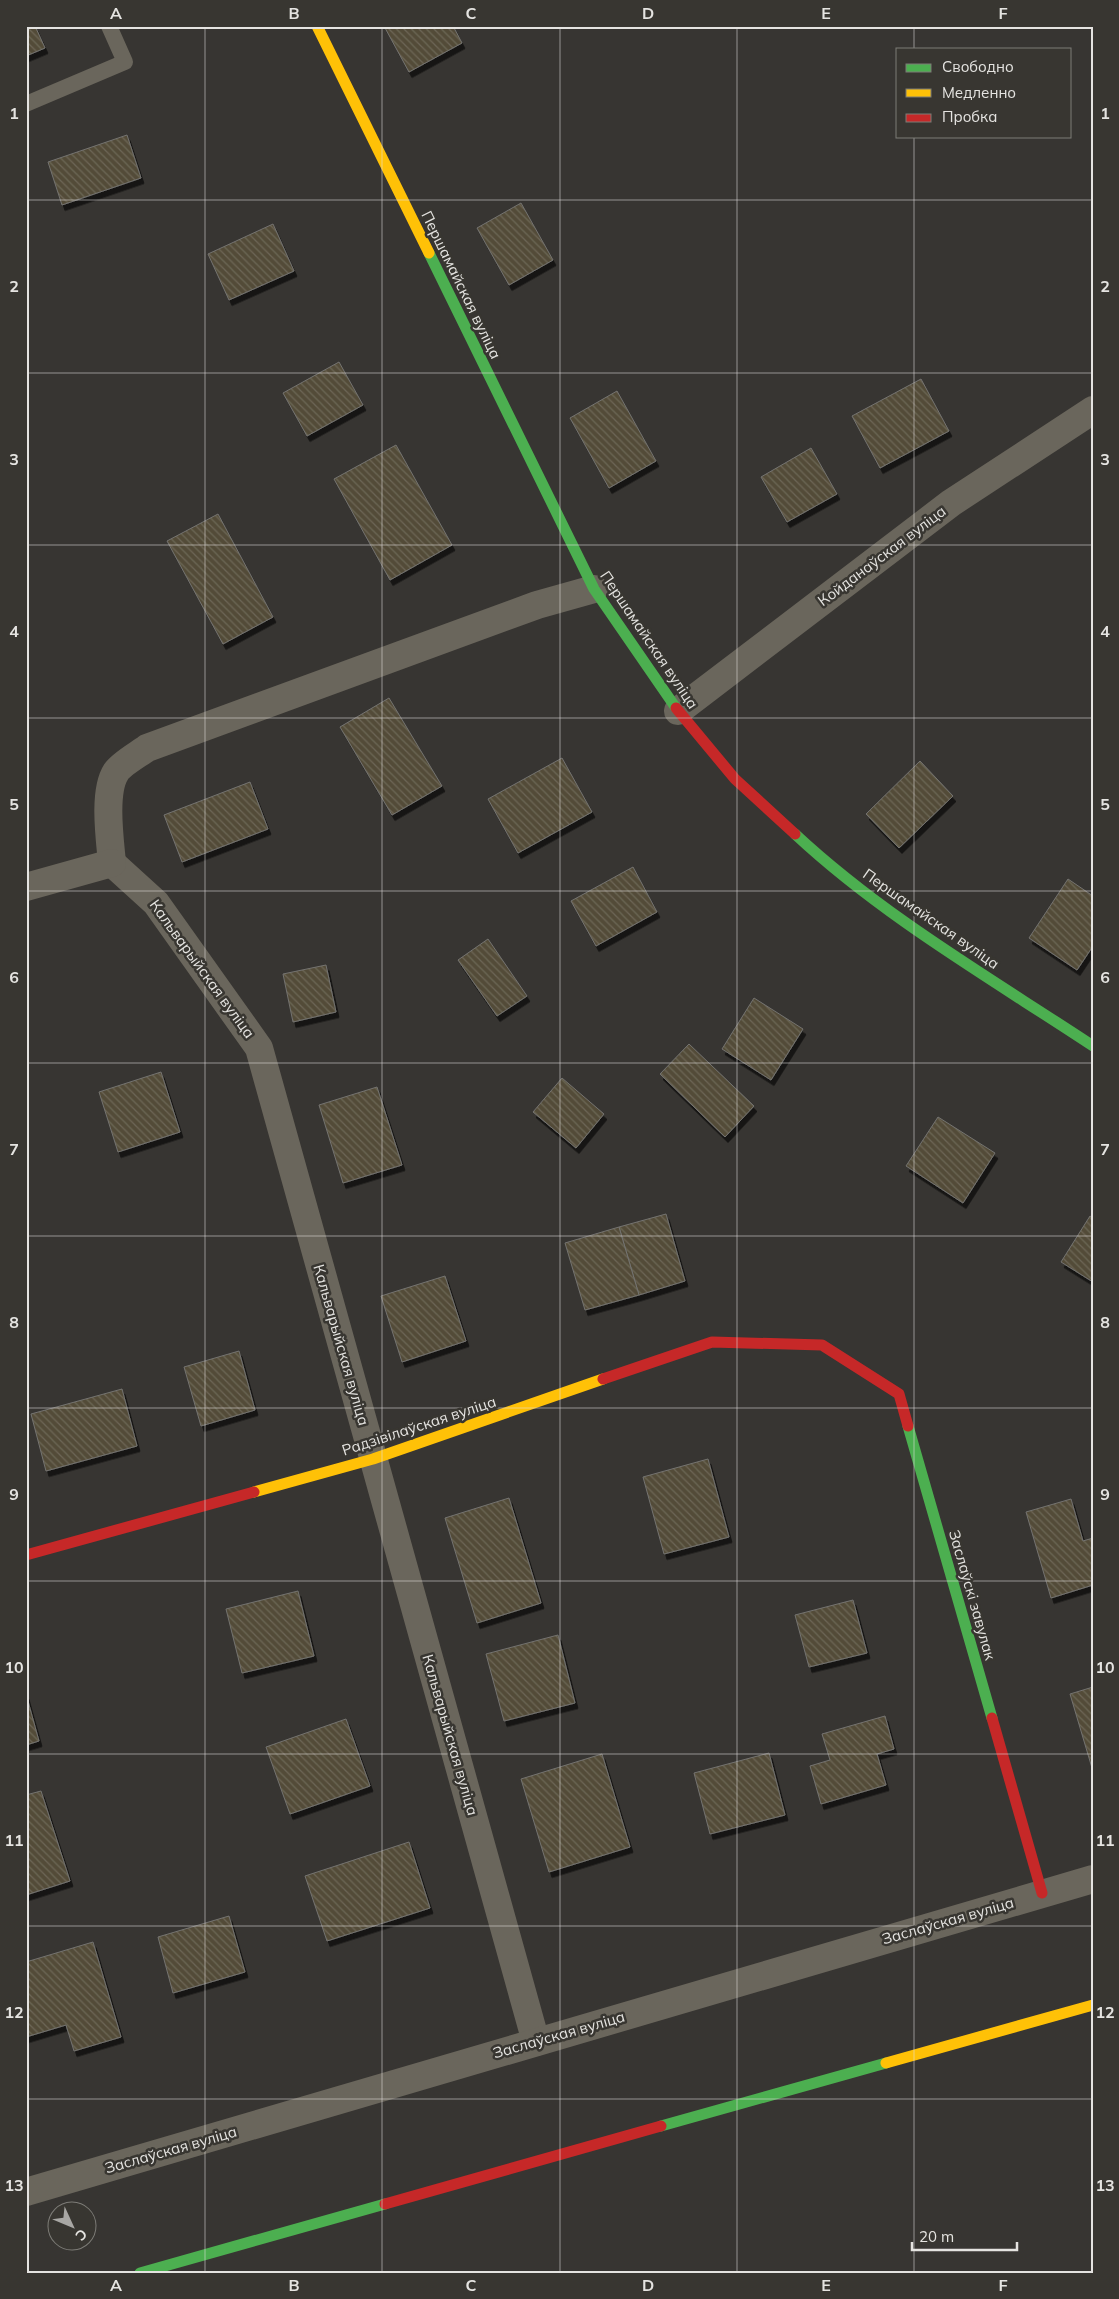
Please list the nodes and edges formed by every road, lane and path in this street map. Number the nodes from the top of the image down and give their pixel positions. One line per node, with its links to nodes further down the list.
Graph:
1 (109, 26): 3 (lane)
2 (317, 26): 5 (street, Першамайская вуліца)
3 (26, 104)
4 (1093, 410): 6 (street, Койданаўская вуліца)
5 (594, 589): 6 (street, Першамайская вуліца); 7 (street)
6 (678, 712): 9 (street, Першамайская вуліца)
7 (112, 863): 8 (street); 11 (street, Кальварыйская вуліца)
8 (26, 887)
9 (1093, 1046)
10 (822, 1345): 11 (street, Радзівілаўская вуліца); 14 (street, Заслаўскі завулак)
11 (373, 1459): 12 (street, Радзівілаўская вуліца); 16 (street, Кальварыйская вуліца)
12 (26, 1555)
13 (1093, 1879): 14 (street, Заслаўская вуліца)
14 (1042, 1893): 16 (street, Заслаўская вуліца)
15 (1093, 2005): 18 (street)
16 (536, 2042): 17 (street, Заслаўская вуліца)
17 (26, 2192)
18 (140, 2273)

